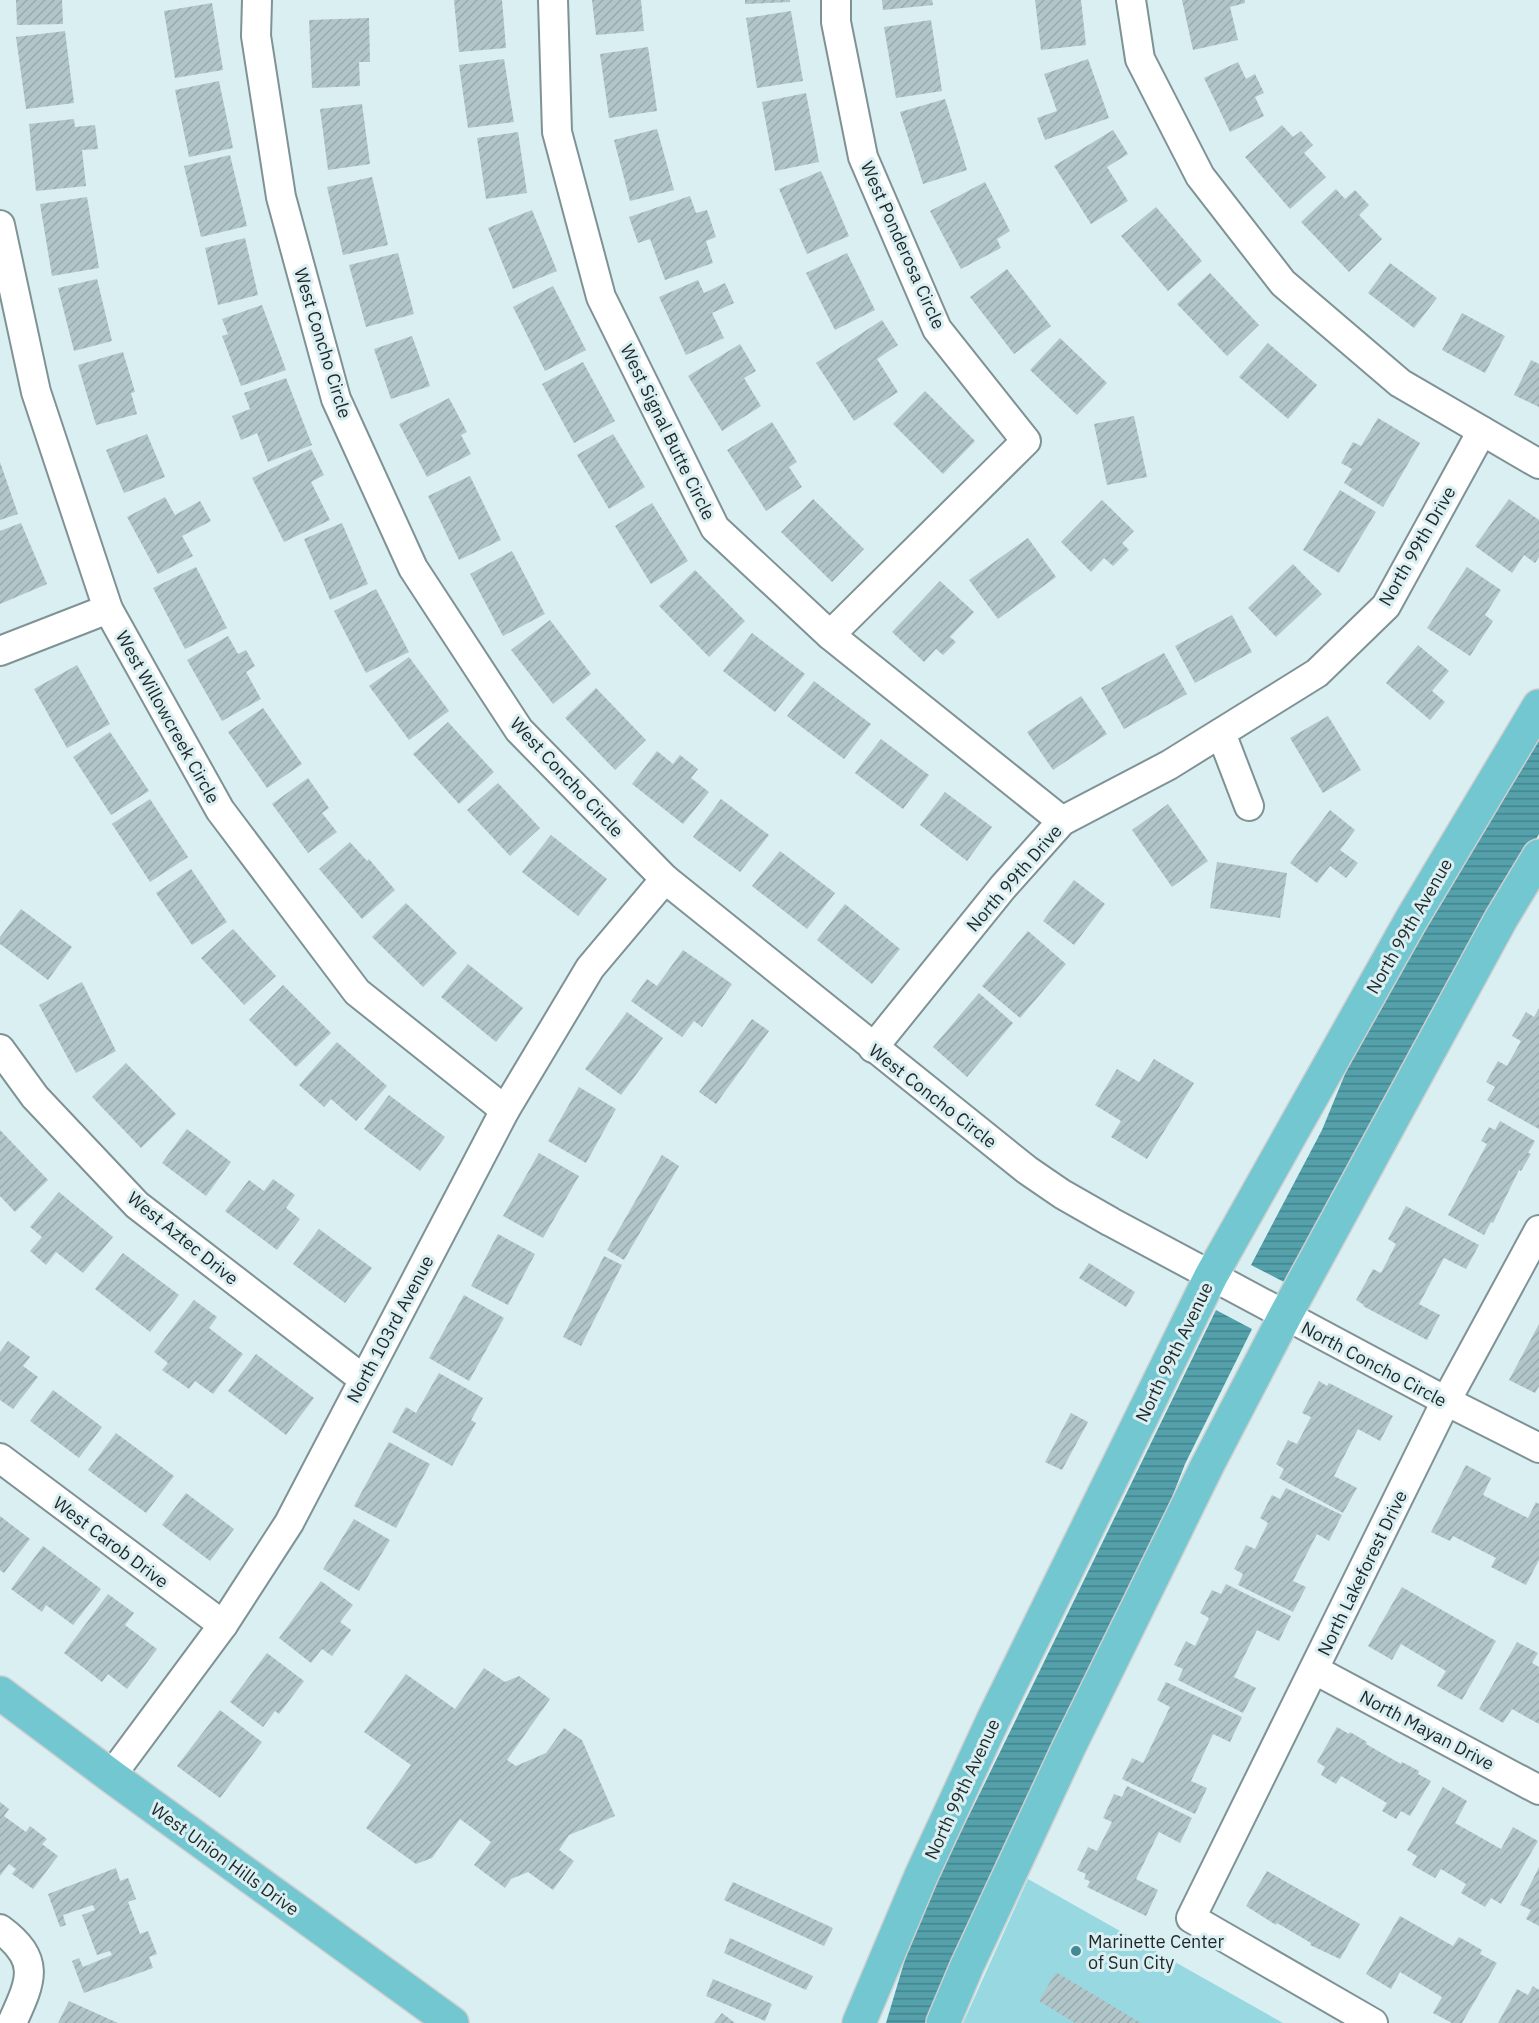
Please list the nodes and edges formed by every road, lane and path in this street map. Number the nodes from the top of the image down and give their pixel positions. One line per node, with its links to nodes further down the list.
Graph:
1 (257, 0): 16 (street, West Concho Circle)
2 (553, 0): 9 (street, West Signal Butte Circle)
3 (836, 0): 9 (street, West Ponderosa Circle)
4 (1131, 0): 6 (street)
5 (0, 225): 8 (street, West Willowcreek Circle)
6 (1482, 431): 7 (street); 12 (street, North 99th Drive)
7 (1539, 464)
8 (108, 609): 10 (street); 19 (street, West Willowcreek Circle)
9 (830, 635): 14 (street, West Signal Butte Circle)
10 (0, 651)
11 (1539, 706): 21 (main road, North 99th Avenue)
12 (1221, 733): 13 (street); 14 (street, North 99th Drive)
13 (1249, 806)
14 (1062, 821): 17 (street, North 99th Drive)
15 (1539, 856): 22 (main road)
16 (664, 879): 17 (street, West Concho Circle); 19 (street, North 103rd Avenue)
17 (873, 1048): 21 (street, West Concho Circle)
18 (0, 1049): 23 (street, West Aztec Drive)
19 (505, 1110): 23 (street, North 103rd Avenue)
20 (1539, 1230): 24 (street, North Lakeforest Drive)
21 (1211, 1276): 22 (street, North Concho Circle); 35 (main road, North 99th Avenue)
22 (1285, 1317): 24 (street, North Concho Circle); 36 (main road)
23 (363, 1378): 27 (street, North 103rd Avenue)
24 (1446, 1401): 25 (street, North Concho Circle); 28 (street, North Lakeforest Drive)
25 (1539, 1448)
26 (0, 1458): 27 (street, West Carob Drive)
27 (223, 1625): 30 (street, North 103rd Avenue)
28 (1315, 1670): 31 (street, North Mayan Drive); 37 (street, North Lakeforest Drive)
29 (0, 1693): 30 (main road, West Union Hills Drive)
30 (111, 1776): 34 (main road, West Union Hills Drive)
31 (1539, 1790)
32 (0, 1929): 33 (street)
33 (12, 2023)
34 (452, 2023)
35 (859, 2023)
36 (943, 2023)
37 (1373, 2023)

